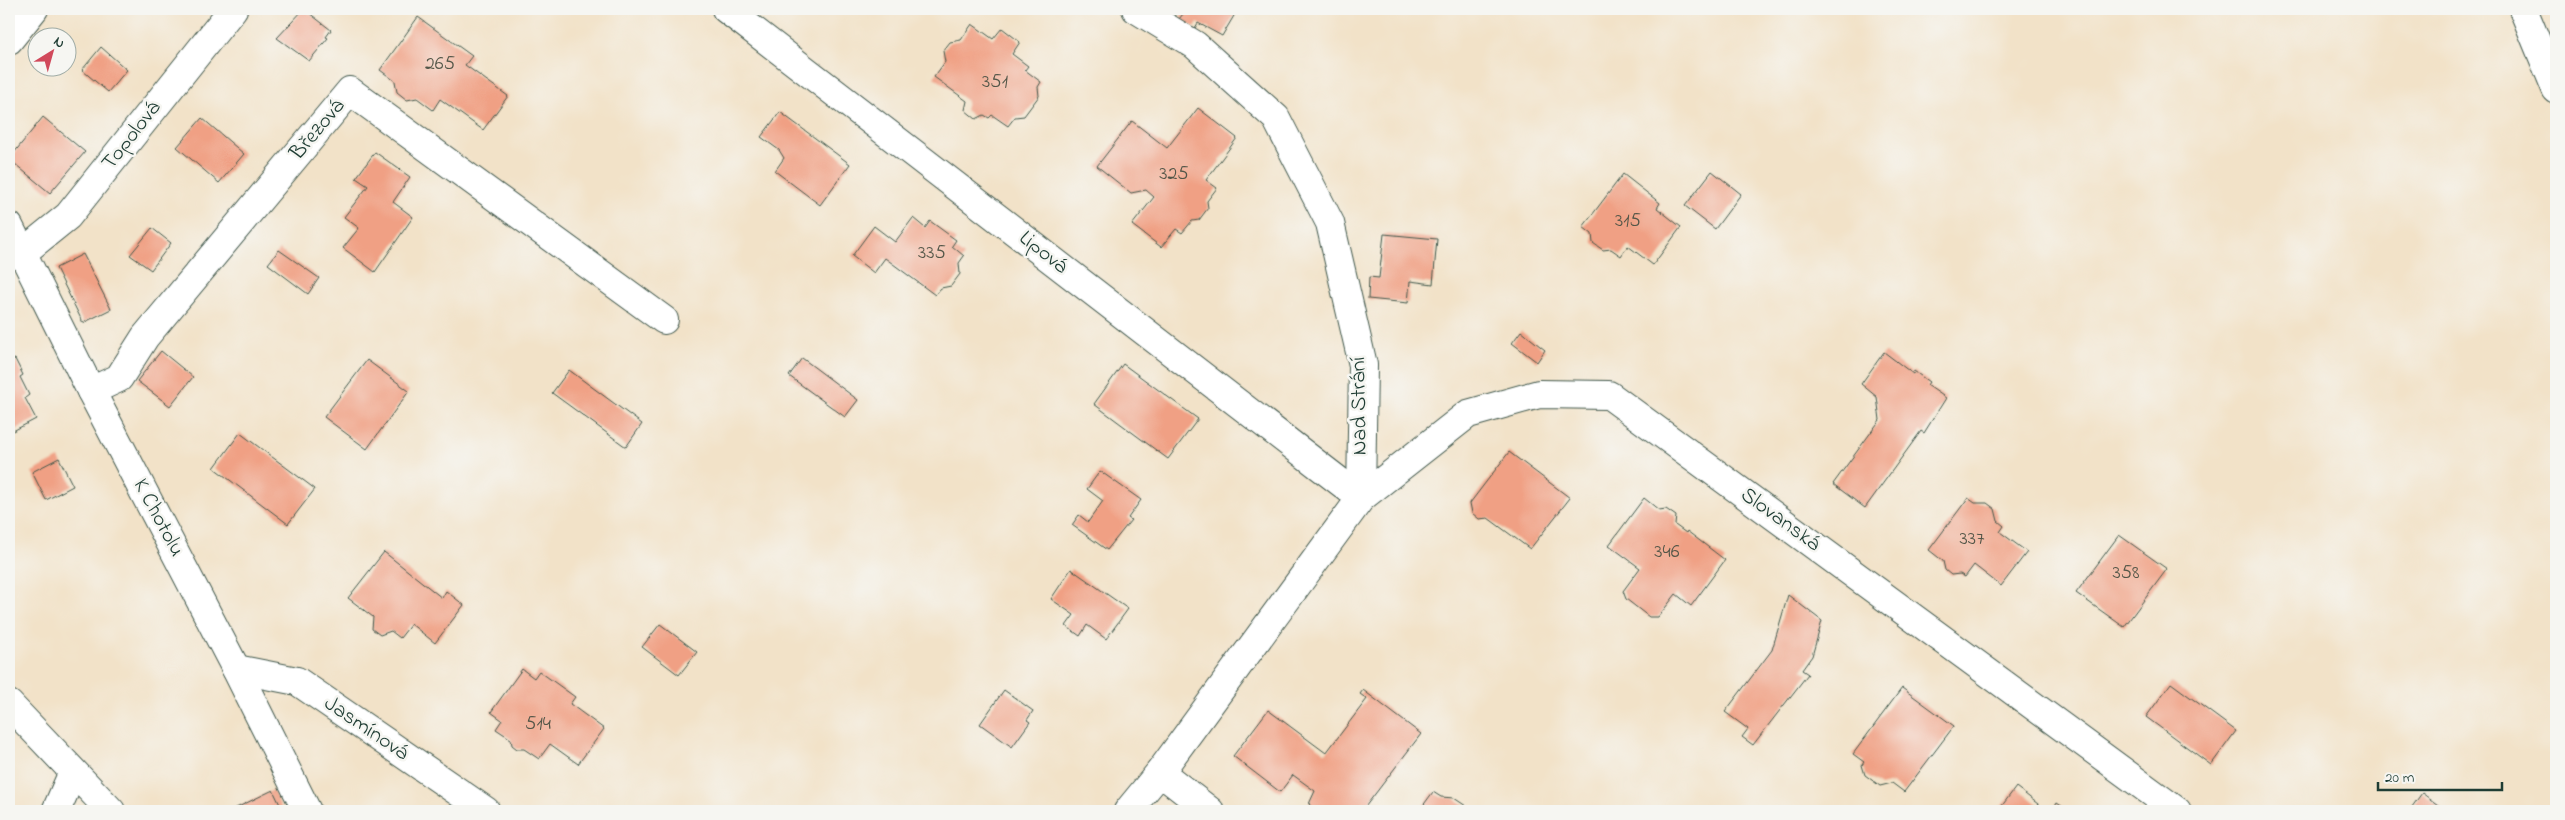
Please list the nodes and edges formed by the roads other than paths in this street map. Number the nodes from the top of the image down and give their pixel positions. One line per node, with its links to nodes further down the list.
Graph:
1 (34, 9): 6 (street)
2 (233, 9): 9 (street, Topolová)
3 (726, 9): 12 (street, Lipová)
4 (1136, 9): 12 (street, Nad Strání)
5 (2523, 9): 7 (street)
6 (9, 40)
7 (2556, 89)
8 (9, 226): 9 (street, K Chotolu)
9 (21, 254): 11 (street, K Chotolu)
10 (664, 320): 11 (street, Březová)
11 (92, 391): 13 (street, K Chotolu)
12 (1361, 498): 16 (street); 23 (street, Slovanská)
13 (236, 668): 19 (street, K Chotolu); 20 (street, Jasmínová)
14 (9, 704): 15 (street)
15 (73, 772): 17 (street); 18 (street)
16 (1160, 772): 21 (street); 22 (street)
17 (56, 811)
18 (111, 811)
19 (306, 811)
20 (486, 811)
21 (1128, 811)
22 (1210, 811)
23 (2177, 811)

